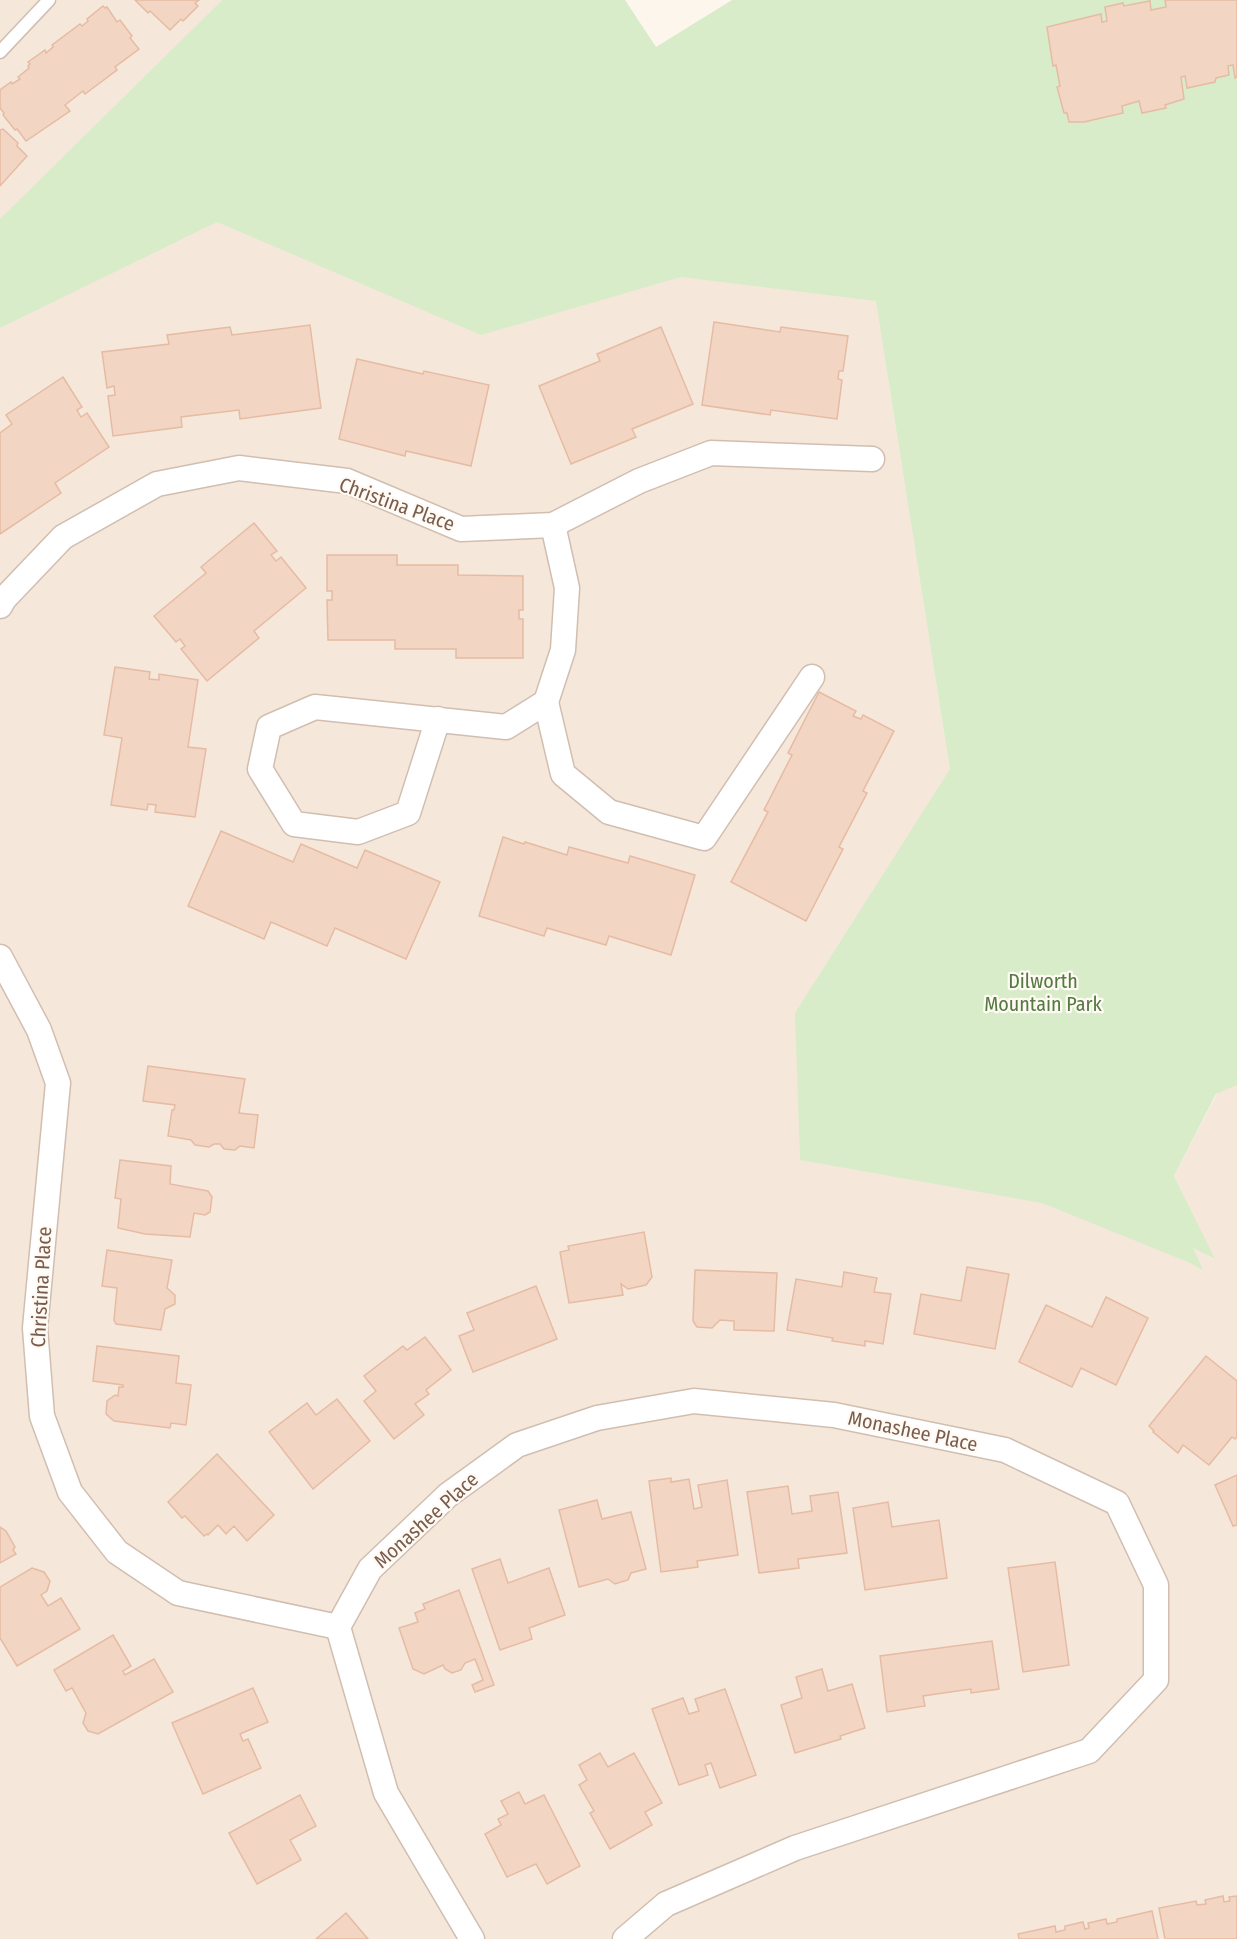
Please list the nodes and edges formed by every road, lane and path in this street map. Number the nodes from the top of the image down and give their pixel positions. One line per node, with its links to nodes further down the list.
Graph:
1 (49, 0): 2 (lane)
2 (0, 52)
3 (872, 459): 4 (street, Christina Place)
4 (553, 525): 5 (street, Christina Place); 7 (street)
5 (0, 606)
6 (812, 677): 7 (street)
7 (546, 702): 8 (street)
8 (438, 719): 8 (street)
9 (0, 957): 10 (street, Christina Place)
10 (338, 1626): 11 (street); 12 (street, Monashee Place)
11 (471, 1939)
12 (625, 1939)

